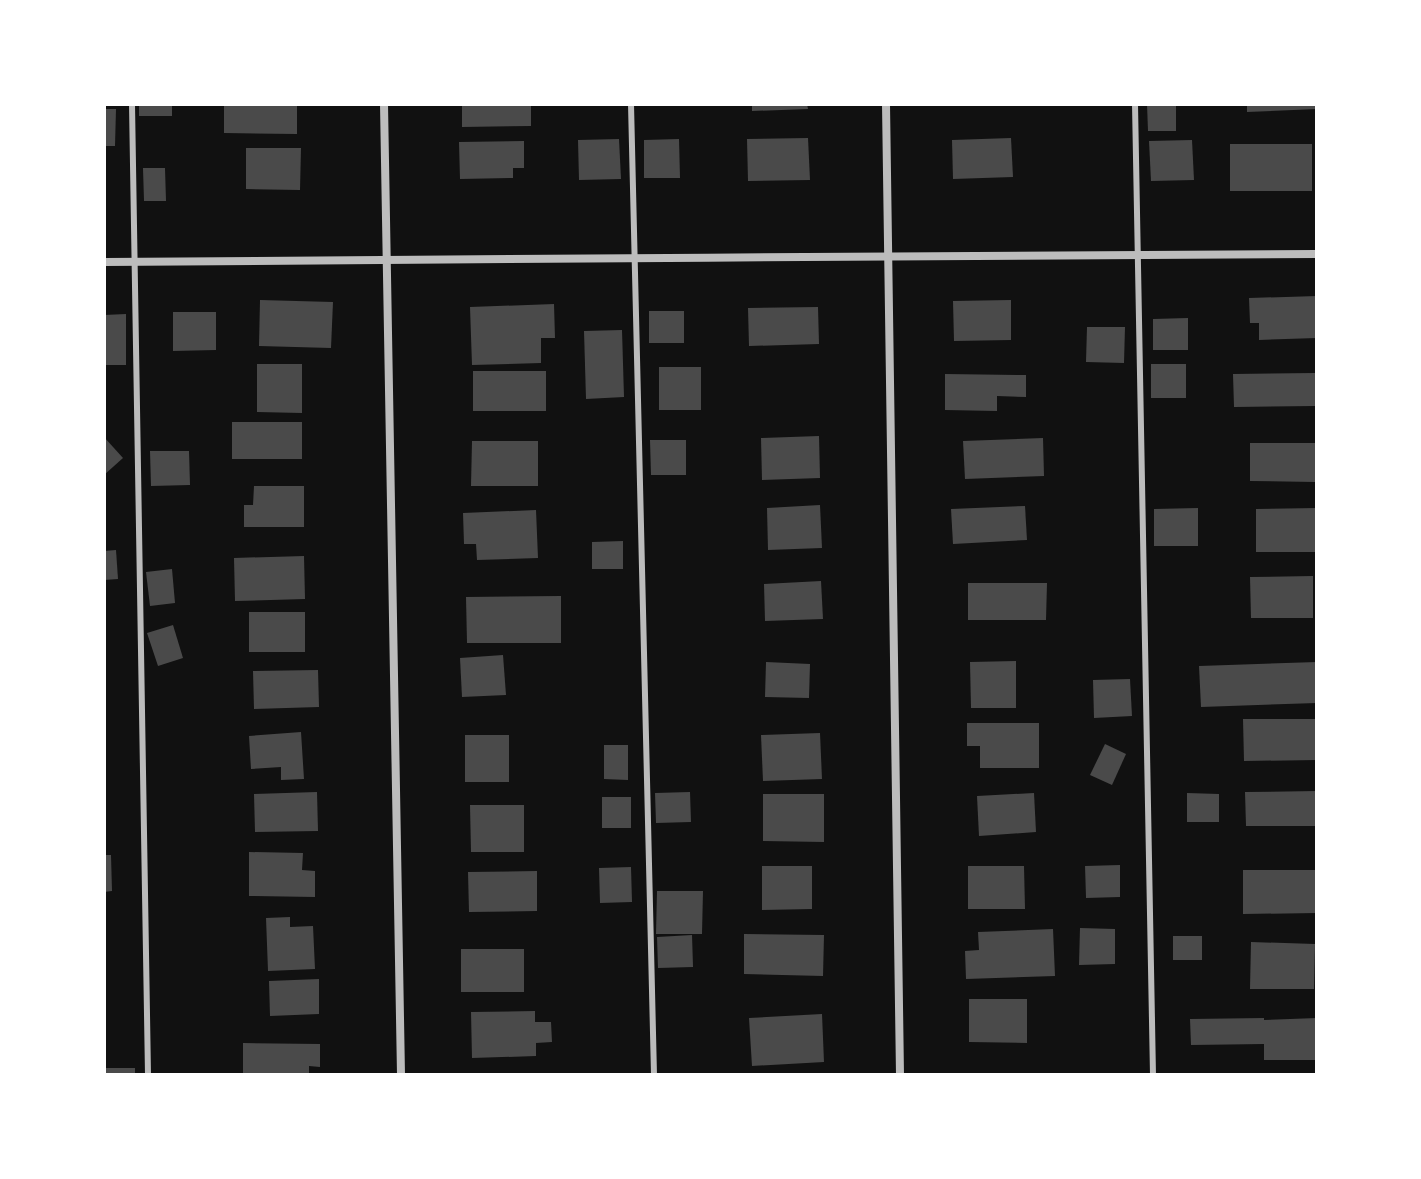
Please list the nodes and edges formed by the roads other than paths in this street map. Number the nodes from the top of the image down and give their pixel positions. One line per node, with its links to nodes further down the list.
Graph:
1 (132, 104): 12 (lane)
2 (384, 104): 10 (street)
3 (631, 104): 9 (lane)
4 (886, 104): 6 (street)
5 (1135, 104): 7 (lane)
6 (888, 254): 7 (street); 9 (street); 16 (street)
7 (1137, 254): 8 (street); 17 (lane)
8 (1317, 254)
9 (634, 260): 10 (street); 15 (lane)
10 (387, 261): 12 (street); 14 (street)
11 (104, 262): 12 (street)
12 (135, 262): 13 (lane)
13 (148, 1075)
14 (401, 1075)
15 (654, 1075)
16 (900, 1075)
17 (1153, 1075)

